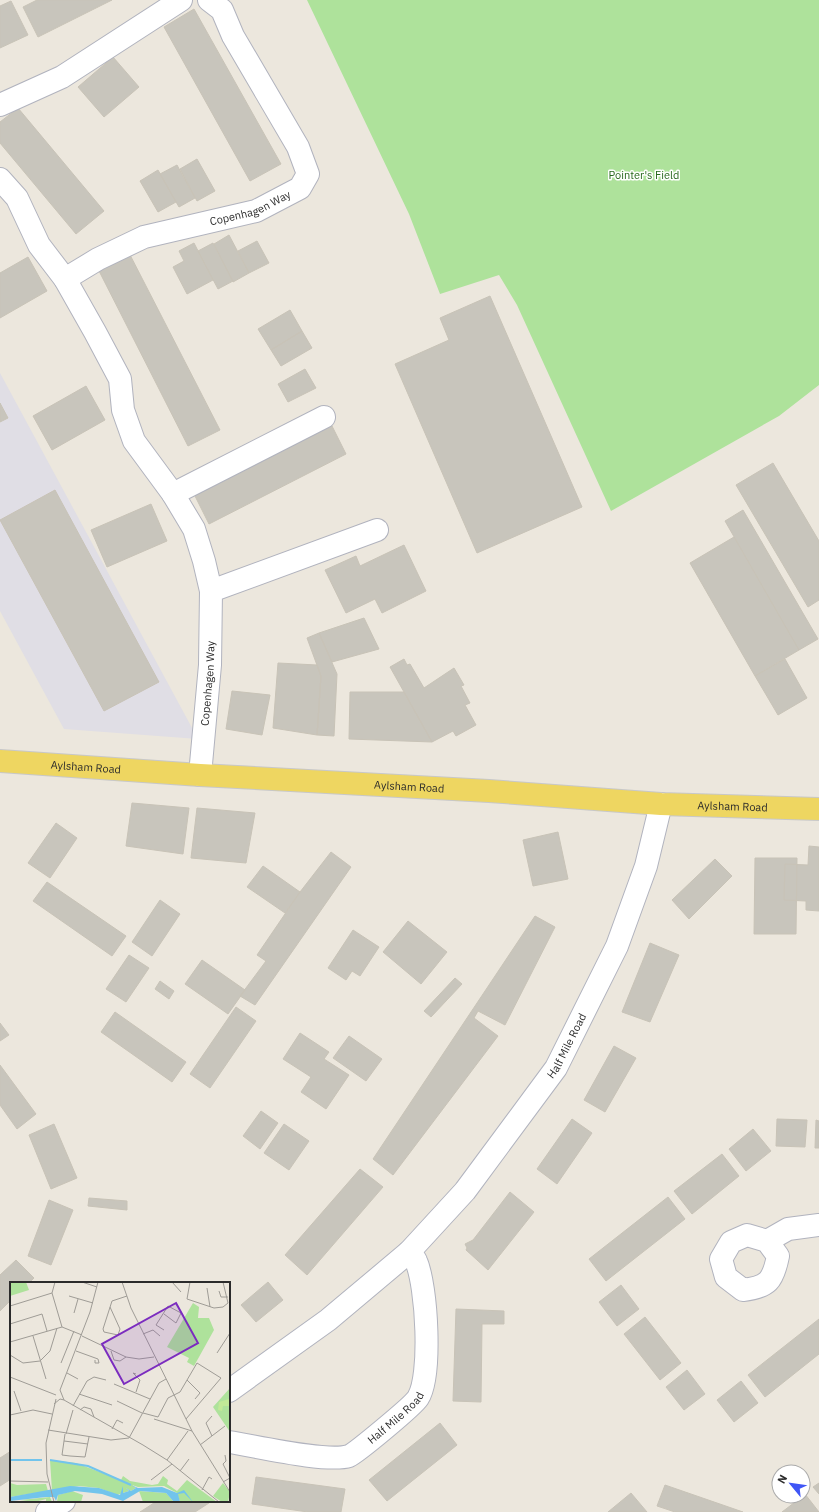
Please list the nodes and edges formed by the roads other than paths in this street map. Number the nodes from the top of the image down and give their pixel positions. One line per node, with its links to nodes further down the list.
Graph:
1 (181, 0): 3 (street)
2 (210, 0): 5 (street, Copenhagen Way)
3 (0, 105)
4 (0, 179): 5 (street, Copenhagen Way)
5 (65, 279): 7 (street, Copenhagen Way)
6 (324, 417): 7 (street)
7 (173, 494): 9 (street, Copenhagen Way)
8 (377, 530): 9 (street)
9 (211, 591): 11 (street, Copenhagen Way)
10 (0, 761): 11 (main road, Aylsham Road)
11 (200, 775): 12 (main road, Aylsham Road)
12 (660, 804): 13 (main road, Aylsham Road); 16 (street, Half Mile Road)
13 (819, 809)
14 (819, 1225): 15 (street)
15 (767, 1241)
16 (409, 1252): 17 (street, Half Mile Road); 18 (street, Half Mile Road)
17 (230, 1390)
18 (230, 1442)
19 (62, 1502): 20 (street)
20 (47, 1512)

